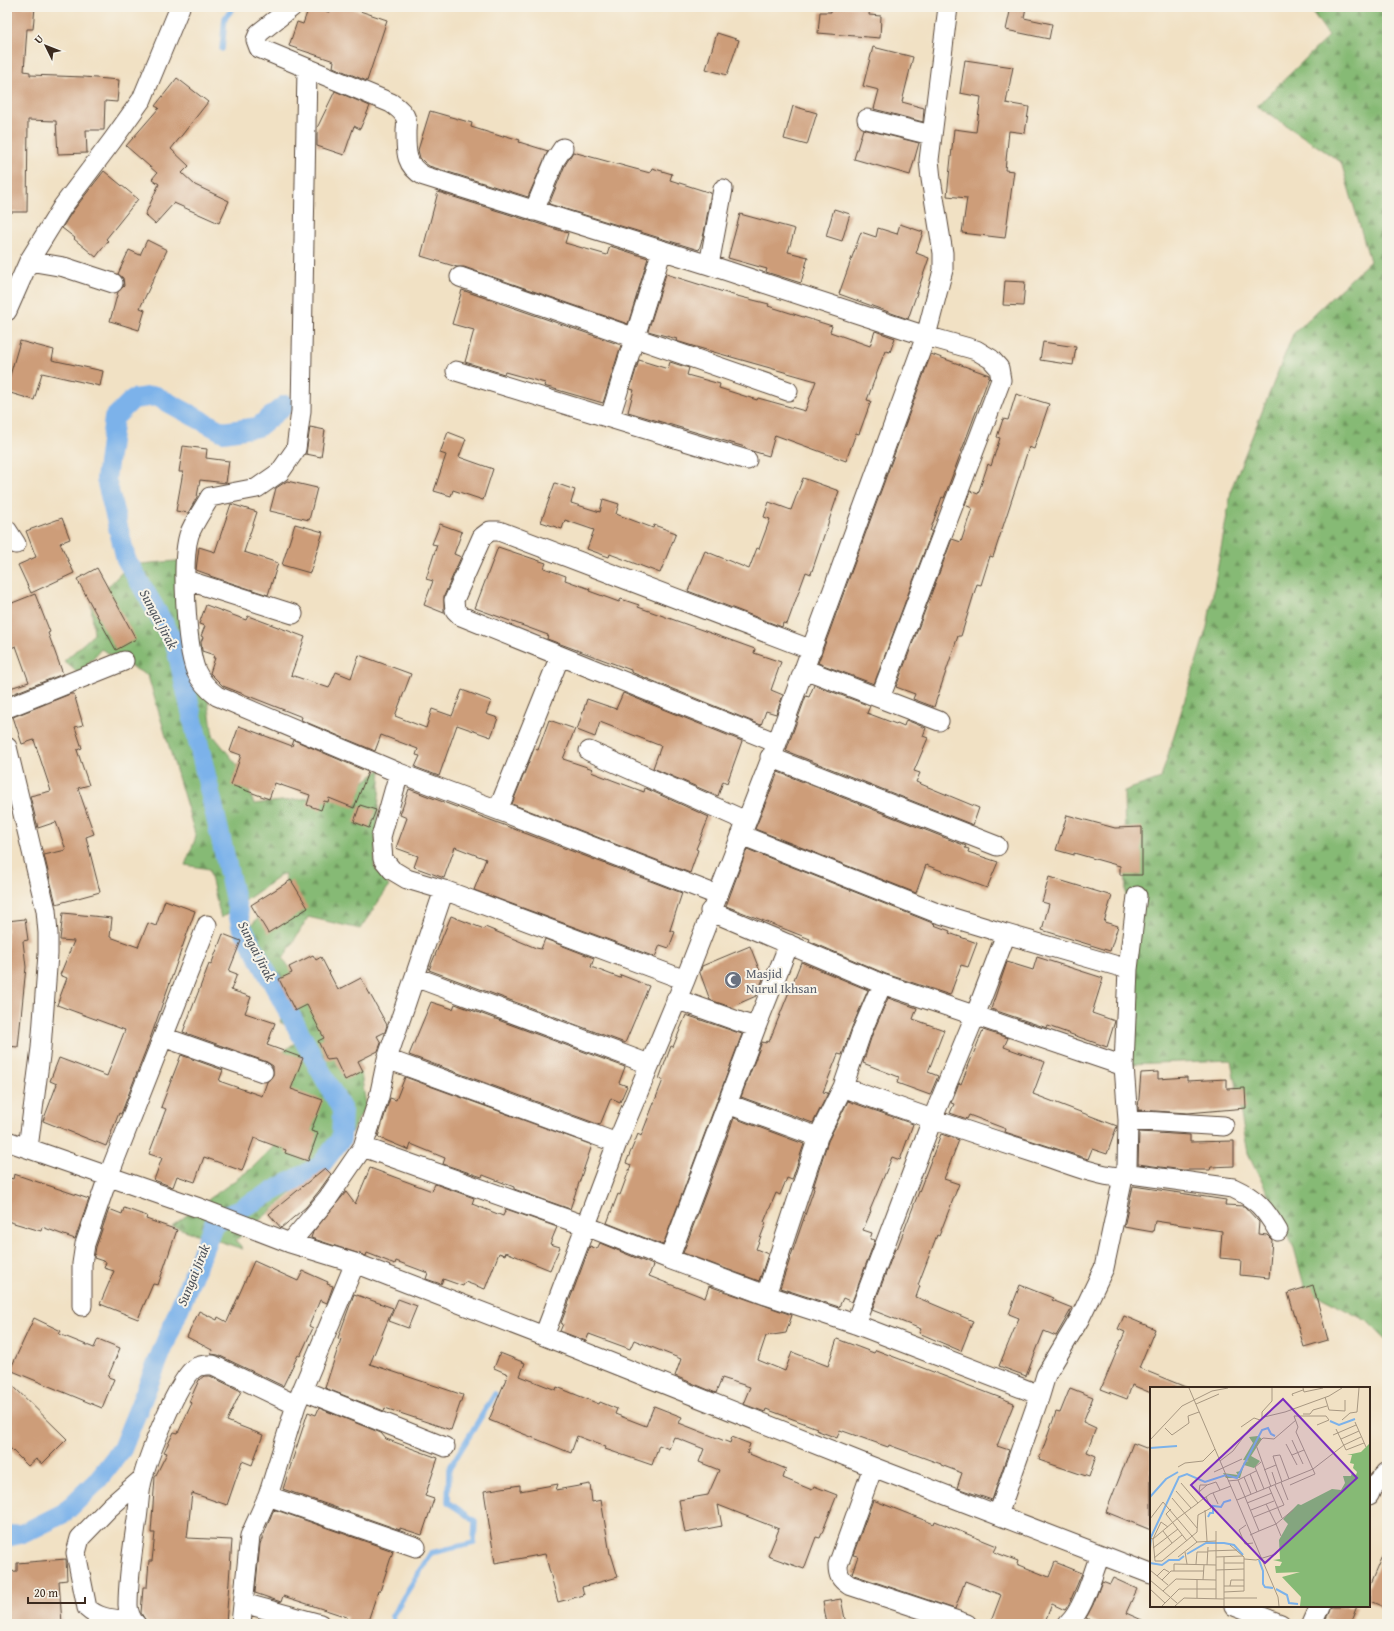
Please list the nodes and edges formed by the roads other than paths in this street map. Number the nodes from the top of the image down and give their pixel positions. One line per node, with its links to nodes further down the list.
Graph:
1 (180, 7): 11 (street)
2 (292, 7): 4 (street)
3 (948, 7): 6 (street)
4 (307, 68): 9 (street); 22 (street)
5 (867, 119): 6 (street)
6 (931, 135): 16 (street)
7 (563, 148): 9 (street)
8 (723, 189): 12 (street)
9 (534, 211): 10 (street)
10 (662, 250): 12 (street); 17 (street)
11 (29, 261): 14 (street); 15 (street)
12 (709, 265): 16 (street)
13 (460, 277): 17 (street)
14 (113, 283)
15 (7, 310)
16 (926, 336): 24 (street); 28 (street)
17 (634, 338): 19 (street); 20 (street)
18 (456, 371): 20 (street)
19 (788, 391)
20 (610, 418): 21 (street)
21 (747, 460)
22 (186, 580): 23 (street); 34 (street)
23 (293, 614)
24 (812, 650): 25 (street); 27 (street)
25 (560, 656): 32 (street); 35 (street)
26 (124, 660): 29 (street)
27 (804, 669): 28 (street); 32 (street)
28 (880, 698): 30 (street)
29 (7, 708)
30 (939, 721)
31 (7, 747): 65 (street)
32 (774, 750): 36 (street); 37 (street)
33 (589, 751): 36 (street)
34 (398, 773): 35 (street); 38 (street)
35 (498, 810): 40 (street)
36 (743, 828): 40 (street); 42 (street)
37 (997, 846)
38 (444, 890): 45 (street); 46 (street)
39 (1137, 896): 44 (street)
40 (714, 903): 43 (street); 46 (street)
41 (207, 925): 51 (street)
42 (1006, 934): 44 (street); 49 (street)
43 (789, 944): 47 (street); 50 (street)
44 (1128, 968): 54 (street)
45 (415, 977): 52 (street); 53 (street)
46 (685, 980): 48 (street)
47 (882, 984): 49 (street); 56 (street)
48 (676, 998): 50 (street); 53 (street)
49 (975, 1016): 54 (street); 58 (street)
50 (756, 1027): 57 (street)
51 (163, 1037): 55 (street); 67 (street)
52 (387, 1059): 63 (street); 64 (street)
53 (649, 1064): 63 (street)
54 (1124, 1066): 59 (street)
55 (263, 1072)
56 (842, 1087): 58 (street); 61 (street)
57 (728, 1104): 61 (street); 71 (street)
58 (932, 1120): 66 (street); 75 (street)
59 (1128, 1120): 60 (street); 66 (street)
60 (1224, 1126)
61 (818, 1137): 73 (street)
62 (7, 1140): 65 (street)
63 (617, 1143): 68 (street)
64 (363, 1147): 68 (street); 70 (street)
65 (28, 1148): 67 (street)
66 (1124, 1173): 69 (street); 77 (street)
67 (108, 1177): 70 (street); 74 (street)
68 (586, 1226): 71 (street); 76 (street)
69 (1278, 1231)
70 (290, 1243): 72 (street)
71 (669, 1259): 73 (street)
72 (355, 1263): 76 (street); 78 (street)
73 (766, 1295): 75 (street)
74 (82, 1306)
75 (855, 1324): 77 (street)
76 (544, 1336): 80 (street)
77 (1040, 1395): 85 (street)
78 (299, 1397): 79 (street); 82 (street); 84 (street)
79 (445, 1447)
80 (873, 1467): 85 (street); 95 (street)
81 (1387, 1472): 83 (street)
82 (142, 1479): 92 (street); 92 (street)
83 (1370, 1493)
84 (268, 1496): 86 (street); 89 (street)
85 (998, 1514): 87 (street)
86 (416, 1547)
87 (1100, 1555): 88 (street); 96 (street)
88 (1150, 1574)
89 (243, 1603): 93 (street); 94 (street)
90 (1237, 1607): 97 (street)
91 (1320, 1607): 98 (street)
92 (134, 1623)
93 (241, 1624)
94 (320, 1624)
95 (967, 1624)
96 (1068, 1624)
97 (1281, 1624)
98 (1312, 1624)

